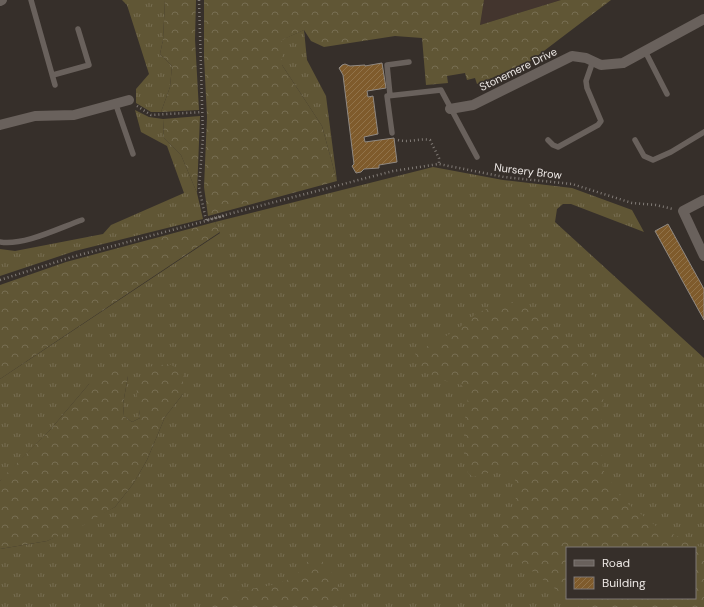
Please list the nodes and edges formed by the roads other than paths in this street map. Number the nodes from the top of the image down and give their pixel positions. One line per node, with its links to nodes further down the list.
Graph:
1 (31, 0): 7 (lane)
2 (704, 19): 4 (street, Stonemere Drive)
3 (78, 29): 7 (lane)
4 (645, 51): 6 (street, Stonemere Drive); 9 (lane)
5 (410, 62): 10 (lane)
6 (593, 62): 13 (street, Stonemere Drive); 17 (lane)
7 (53, 75): 8 (lane)
8 (56, 84)
9 (667, 94)
10 (390, 95): 13 (lane); 16 (lane)
11 (129, 100): 12 (street)
12 (116, 105): 14 (street); 19 (lane)
13 (450, 109): 20 (lane)
14 (0, 125)
15 (704, 132): 18 (lane)
16 (392, 133)
17 (548, 140)
18 (635, 140)
19 (133, 154)
20 (477, 157)
21 (704, 200): 24 (street)
22 (82, 220): 23 (lane)
23 (0, 242)
24 (704, 256)

